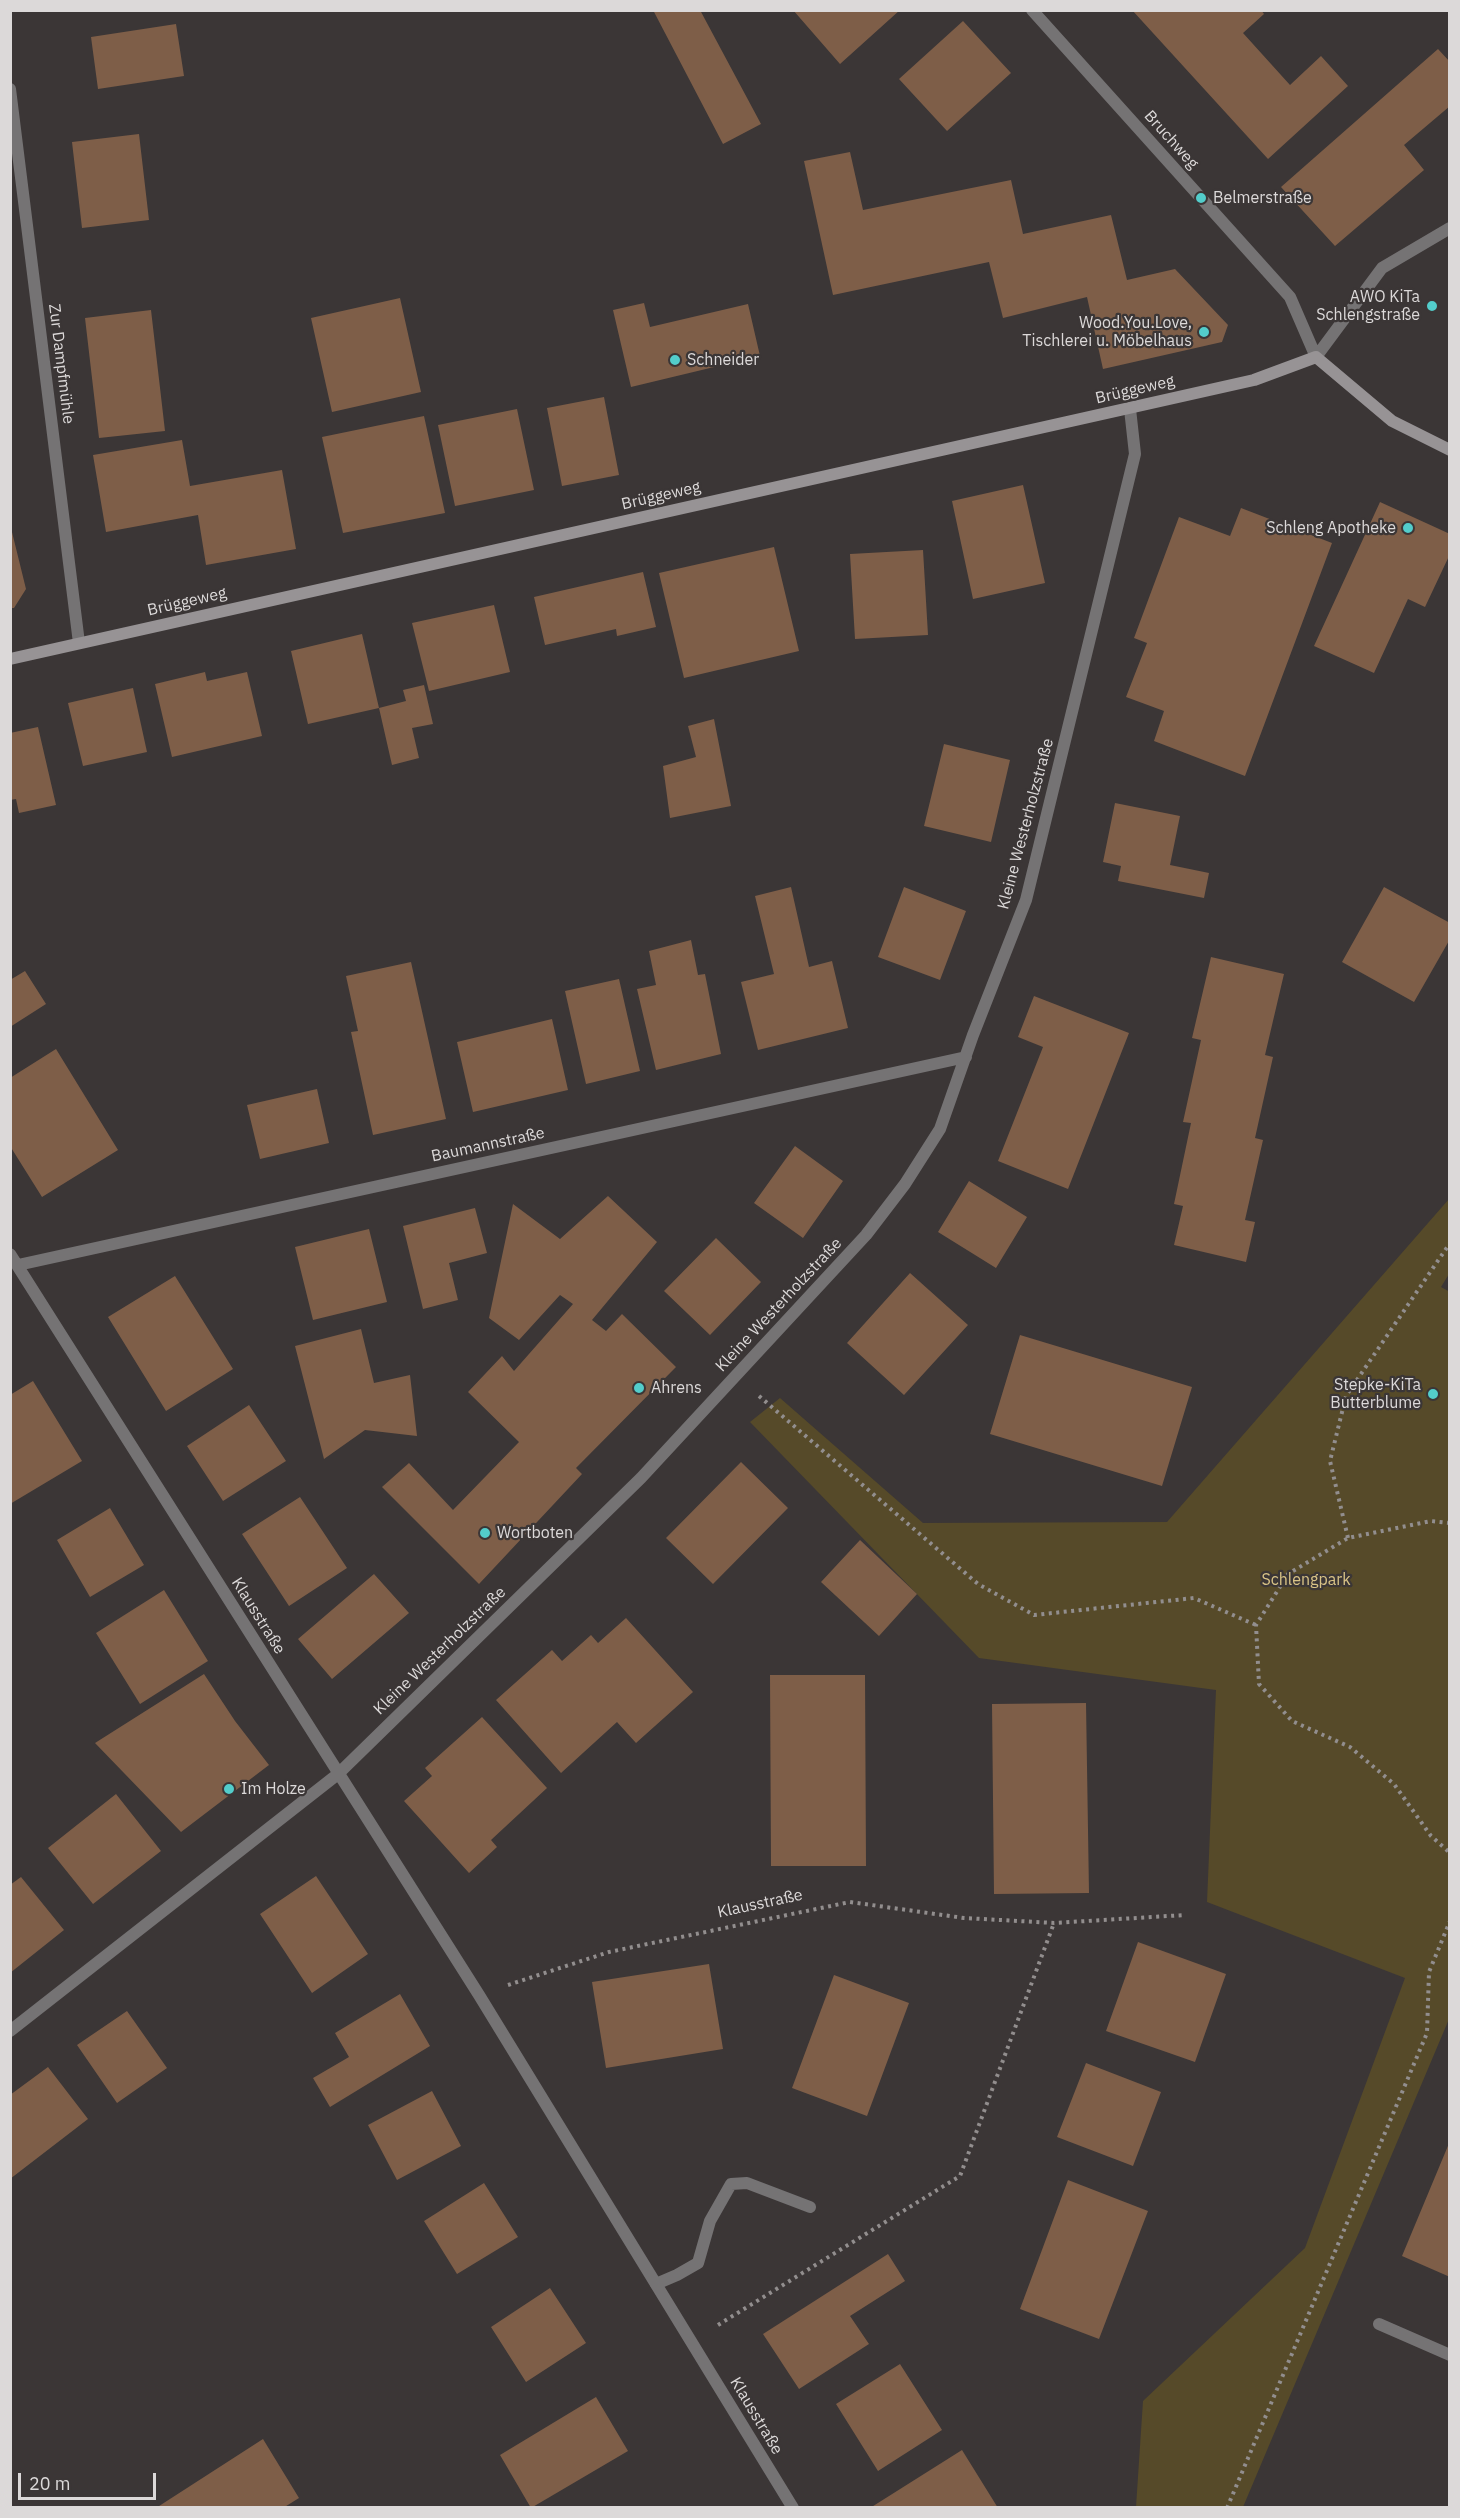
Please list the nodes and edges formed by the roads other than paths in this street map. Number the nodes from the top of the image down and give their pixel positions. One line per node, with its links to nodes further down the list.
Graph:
1 (1032, 10): 4 (street, Bruchweg)
2 (10, 89): 7 (street, Zur Dampfmühle)
3 (1449, 228): 4 (street)
4 (1316, 357): 5 (street, Brüggeweg); 6 (street)
5 (1130, 409): 7 (street, Brüggeweg); 9 (street, Kleine Westerholzstraße)
6 (1449, 450)
7 (79, 643): 8 (street, Brüggeweg)
8 (10, 659)
9 (966, 1057): 11 (street, Baumannstraße); 12 (street, Kleine Westerholzstraße)
10 (10, 1254): 11 (street, Klausstraße)
11 (18, 1265): 12 (street, Klausstraße)
12 (338, 1774): 13 (street, Kleine Westerholzstraße); 15 (street, Klausstraße)
13 (10, 2031)
14 (810, 2207): 15 (street)
15 (656, 2284): 18 (street, Klausstraße)
16 (1379, 2324): 17 (street)
17 (1449, 2355)
18 (793, 2508)

